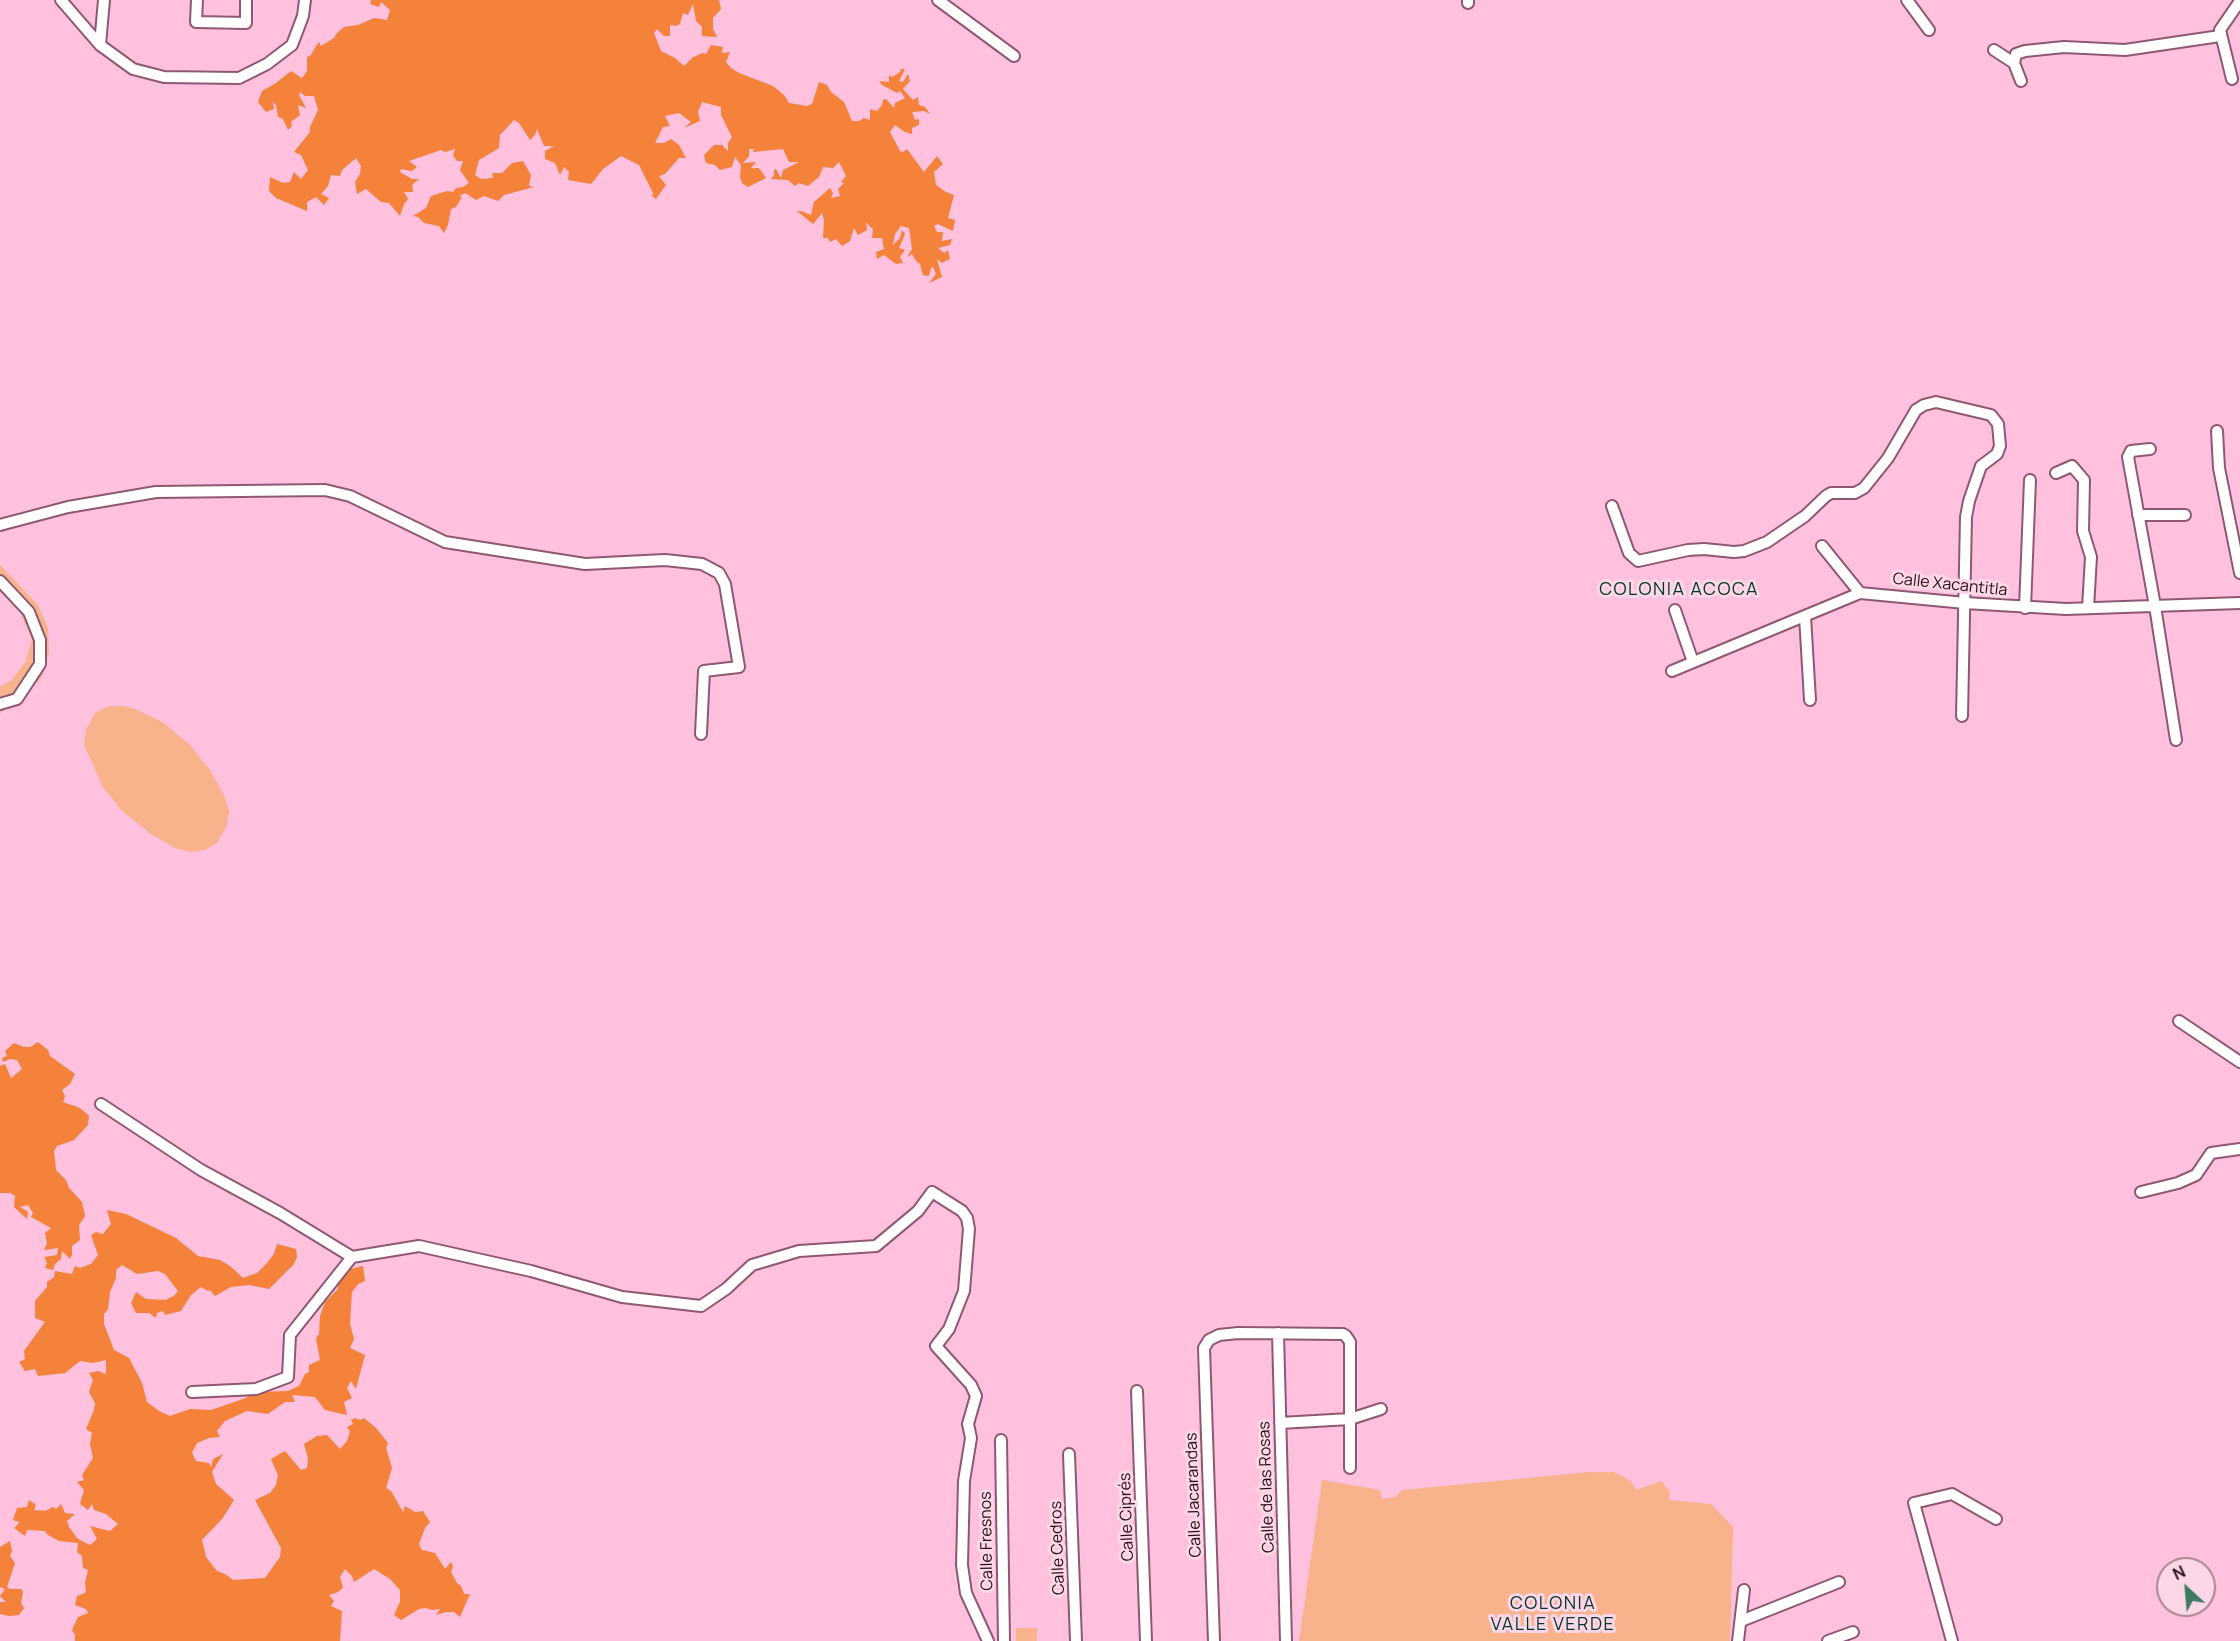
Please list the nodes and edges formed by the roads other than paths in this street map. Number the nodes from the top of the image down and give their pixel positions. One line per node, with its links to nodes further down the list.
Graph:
1 (61, 0): 11 (street)
2 (104, 0): 11 (street)
3 (197, 0): 4 (street)
4 (246, 0)
5 (305, 0): 11 (street)
6 (938, 0): 13 (street)
7 (1907, 0): 9 (street)
8 (2240, 1): 10 (street)
9 (1929, 30)
10 (2220, 36): 14 (street); 15 (street)
11 (100, 45)
12 (1994, 50): 14 (street)
13 (1014, 56)
14 (2014, 63): 16 (street)
15 (2232, 79)
16 (2021, 81)
17 (2217, 431): 26 (street)
18 (2150, 449): 22 (street)
19 (2056, 473): 33 (street)
20 (2030, 480): 32 (street)
21 (1612, 506): 29 (street)
22 (2138, 515): 23 (street); 31 (street)
23 (2185, 515)
24 (0, 525): 41 (street)
25 (1822, 546): 28 (street)
26 (2240, 573)
27 (0, 581): 39 (street)
28 (1860, 593): 29 (street, Calle Xacantitla); 35 (street, Calle Xacantitla)
29 (1965, 603): 32 (street, Calle Xacantitla); 40 (street)
30 (2240, 603): 31 (street, Calle Xacantitla)
31 (2156, 606): 33 (street, Calle Xacantitla); 42 (street)
32 (2025, 608): 33 (street, Calle Xacantitla)
33 (2088, 608)
34 (1675, 610): 36 (street)
35 (1805, 616): 36 (street, Calle Xacantitla); 38 (street)
36 (1693, 662): 37 (street, Calle Xacantitla)
37 (1672, 671)
38 (1810, 700)
39 (0, 704)
40 (1962, 716)
41 (701, 734)
42 (2176, 740)
43 (2179, 1021): 44 (street)
44 (2240, 1062)
45 (101, 1104): 48 (street)
46 (2240, 1149): 47 (street)
47 (2141, 1192)
48 (352, 1257): 51 (street); 63 (street)
49 (1278, 1333): 53 (street); 54 (street, Calle de las Rosas); 67 (street, Calle Jacarandas)
50 (1137, 1391): 66 (street, Calle Ciprés)
51 (192, 1392)
52 (1381, 1409): 53 (street)
53 (1350, 1419): 54 (street); 57 (street)
54 (1280, 1423): 68 (street, Calle de las Rosas)
55 (1001, 1440): 64 (street, Calle Fresnos)
56 (1069, 1454): 65 (street, Calle Cedros)
57 (1350, 1468)
58 (1996, 1519): 71 (street)
59 (1839, 1582): 61 (street)
60 (1744, 1590): 61 (street)
61 (1741, 1621): 69 (street)
62 (1853, 1632): 70 (street)
63 (988, 1641)
64 (1004, 1641)
65 (1076, 1641)
66 (1146, 1641)
67 (1214, 1641)
68 (1286, 1641)
69 (1738, 1641)
70 (1828, 1641)
71 (1952, 1641)

